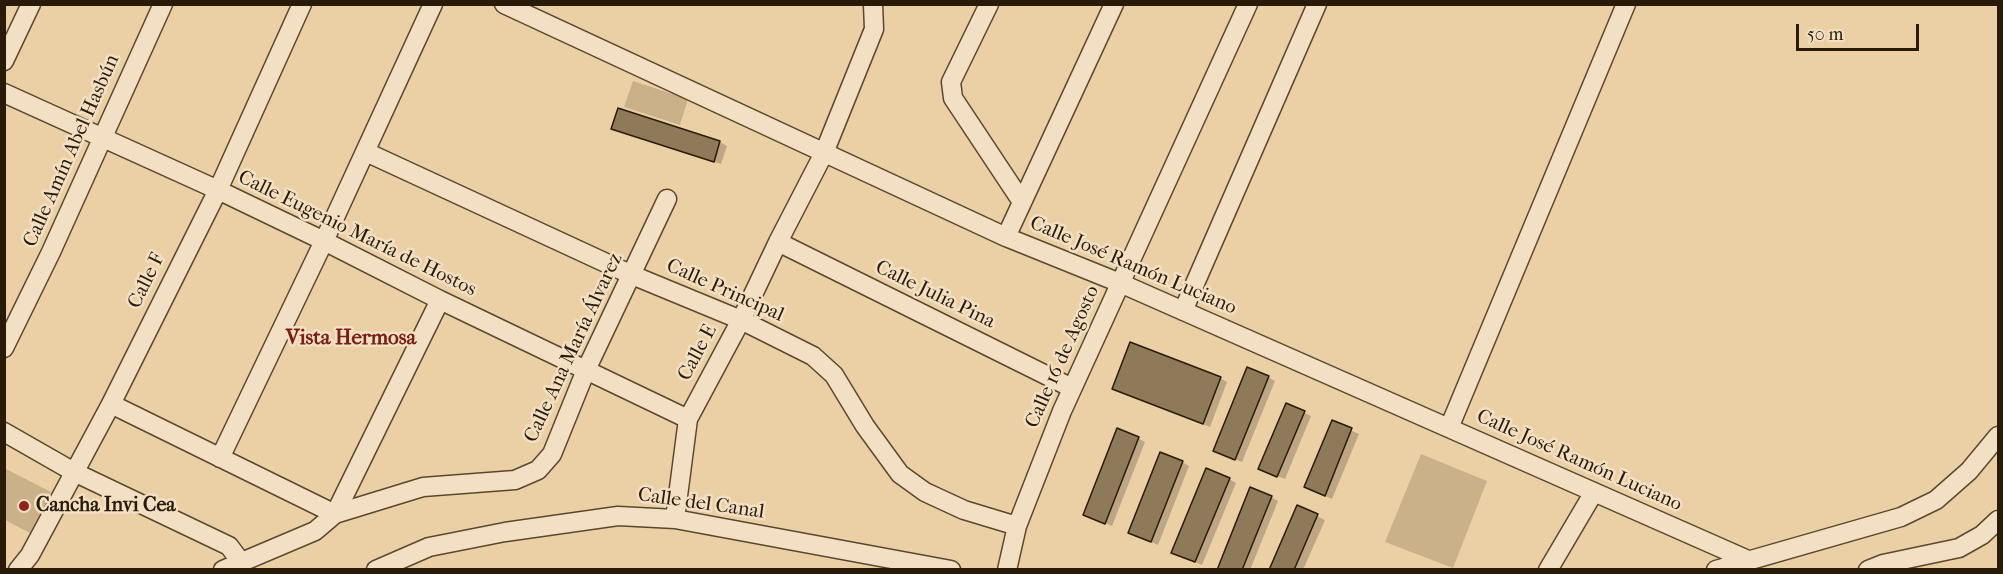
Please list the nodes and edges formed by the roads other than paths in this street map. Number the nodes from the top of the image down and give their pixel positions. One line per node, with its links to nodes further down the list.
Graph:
1 (31, 4): 12 (street)
2 (164, 4): 14 (street, Calle Amín Abel Hasbún)
3 (302, 4): 17 (street, Calle F)
4 (433, 4): 15 (street)
5 (504, 4): 16 (street, Calle José Ramón Luciano)
6 (873, 4): 16 (street, Calle E)
7 (988, 4): 19 (street)
8 (1114, 4): 19 (street)
9 (1248, 4): 24 (street, Calle 16 de Agosto)
10 (1317, 4): 26 (street)
11 (1626, 4): 33 (street)
12 (4, 61)
13 (4, 93): 14 (street, Calle Eugenio María de Hostos)
14 (102, 137): 17 (street, Calle Eugenio María de Hostos); 28 (street, Calle Amín Abel Hasbún)
15 (366, 152): 21 (street); 23 (street, Calle Principal)
16 (824, 153): 20 (street, Calle José Ramón Luciano); 22 (street, Calle E)
17 (218, 190): 21 (street, Calle Eugenio María de Hostos); 31 (street, Calle F)
18 (667, 199): 23 (street, Calle Ana María Álvarez)
19 (1022, 202): 20 (street)
20 (1005, 237): 24 (street, Calle José Ramón Luciano)
21 (324, 241): 25 (street, Calle Eugenio María de Hostos); 36 (street)
22 (778, 242): 27 (street, Calle E); 30 (street, Calle Julia Pina)
23 (632, 275): 27 (street, Calle Principal); 29 (street, Calle Ana María Álvarez)
24 (1120, 283): 26 (street, Calle José Ramón Luciano); 30 (street, Calle 16 de Agosto)
25 (440, 300): 29 (street, Calle Eugenio María de Hostos); 39 (street)
26 (1183, 311): 33 (street, Calle José Ramón Luciano)
27 (741, 320): 32 (street, Calle E); 42 (street, Calle Principal)
28 (4, 348)
29 (586, 370): 32 (street, Calle Eugenio María de Hostos); 39 (street, Calle Ana María Álvarez)
30 (1072, 388): 42 (street, Calle 16 de Agosto)
31 (111, 404): 36 (street); 37 (street, Calle F)
32 (688, 419): 40 (street, Calle E)
33 (1449, 428): 38 (street, Calle José Ramón Luciano)
34 (4, 432): 37 (street)
35 (1998, 436): 43 (street)
36 (220, 458): 39 (street)
37 (74, 472): 45 (street); 48 (street, Calle F)
38 (1594, 492): 43 (street, Calle José Ramón Luciano); 53 (street)
39 (335, 514): 45 (street, Calle Ana María Álvarez)
40 (675, 519): 50 (street, Calle del Canal); 51 (street, Calle del Canal)
41 (1998, 520): 44 (street)
42 (1017, 526): 52 (street, Calle 16 de Agosto)
43 (1748, 560): 54 (street)
44 (1941, 561): 55 (street)
45 (241, 562): 49 (street, Calle Ana María Álvarez)
46 (4, 565): 47 (street)
47 (13, 570)
48 (18, 570)
49 (222, 570)
50 (376, 570)
51 (951, 570)
52 (1007, 570)
53 (1548, 570)
54 (1716, 570)
55 (1868, 570)

